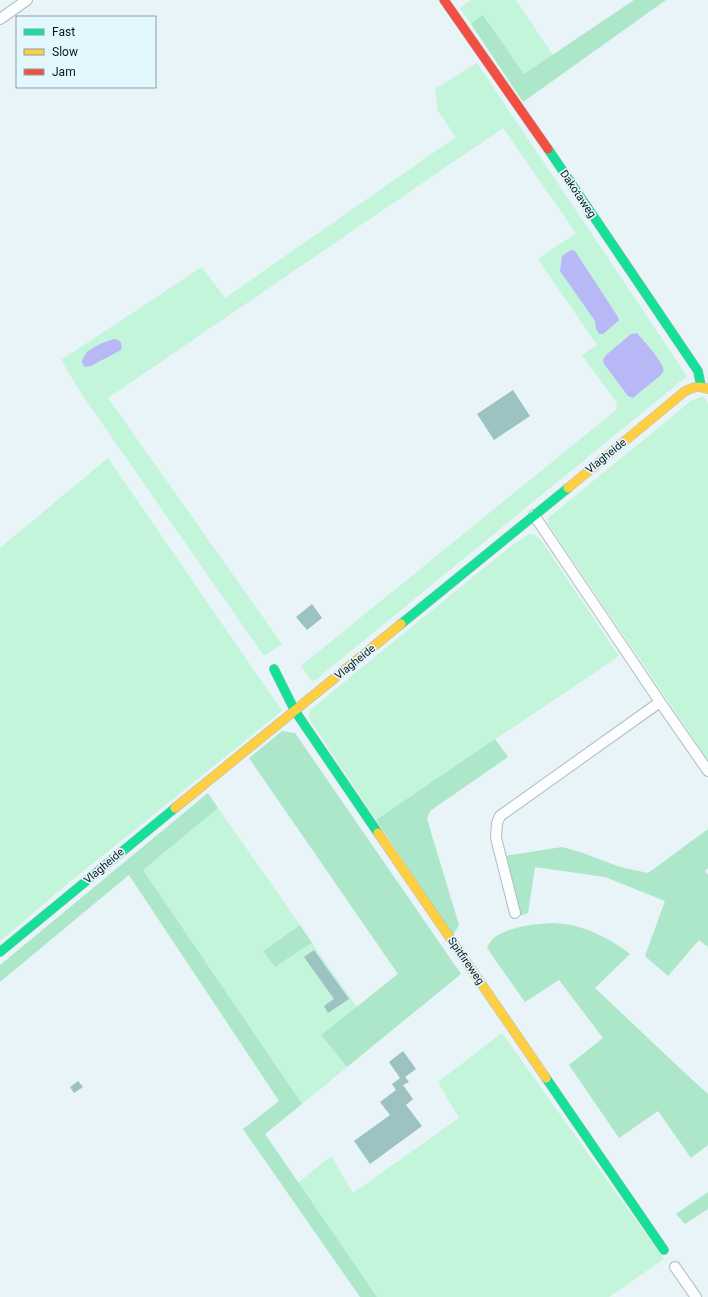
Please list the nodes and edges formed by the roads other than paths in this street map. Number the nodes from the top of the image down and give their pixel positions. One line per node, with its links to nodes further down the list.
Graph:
1 (27, 0): 3 (street)
2 (444, 0): 5 (street, Dakotaweg)
3 (0, 19)
4 (708, 372): 5 (street)
5 (704, 387): 6 (street, Vlagheide)
6 (534, 516): 8 (street); 9 (street, Vlagheide)
7 (274, 669): 9 (street, Spitfireweg)
8 (660, 702): 10 (street); 11 (street)
9 (295, 711): 12 (street, Vlagheide); 13 (street, Spitfireweg)
10 (708, 771)
11 (515, 913)
12 (0, 952)
13 (664, 1250)
14 (675, 1267): 15 (street)
15 (696, 1297)

